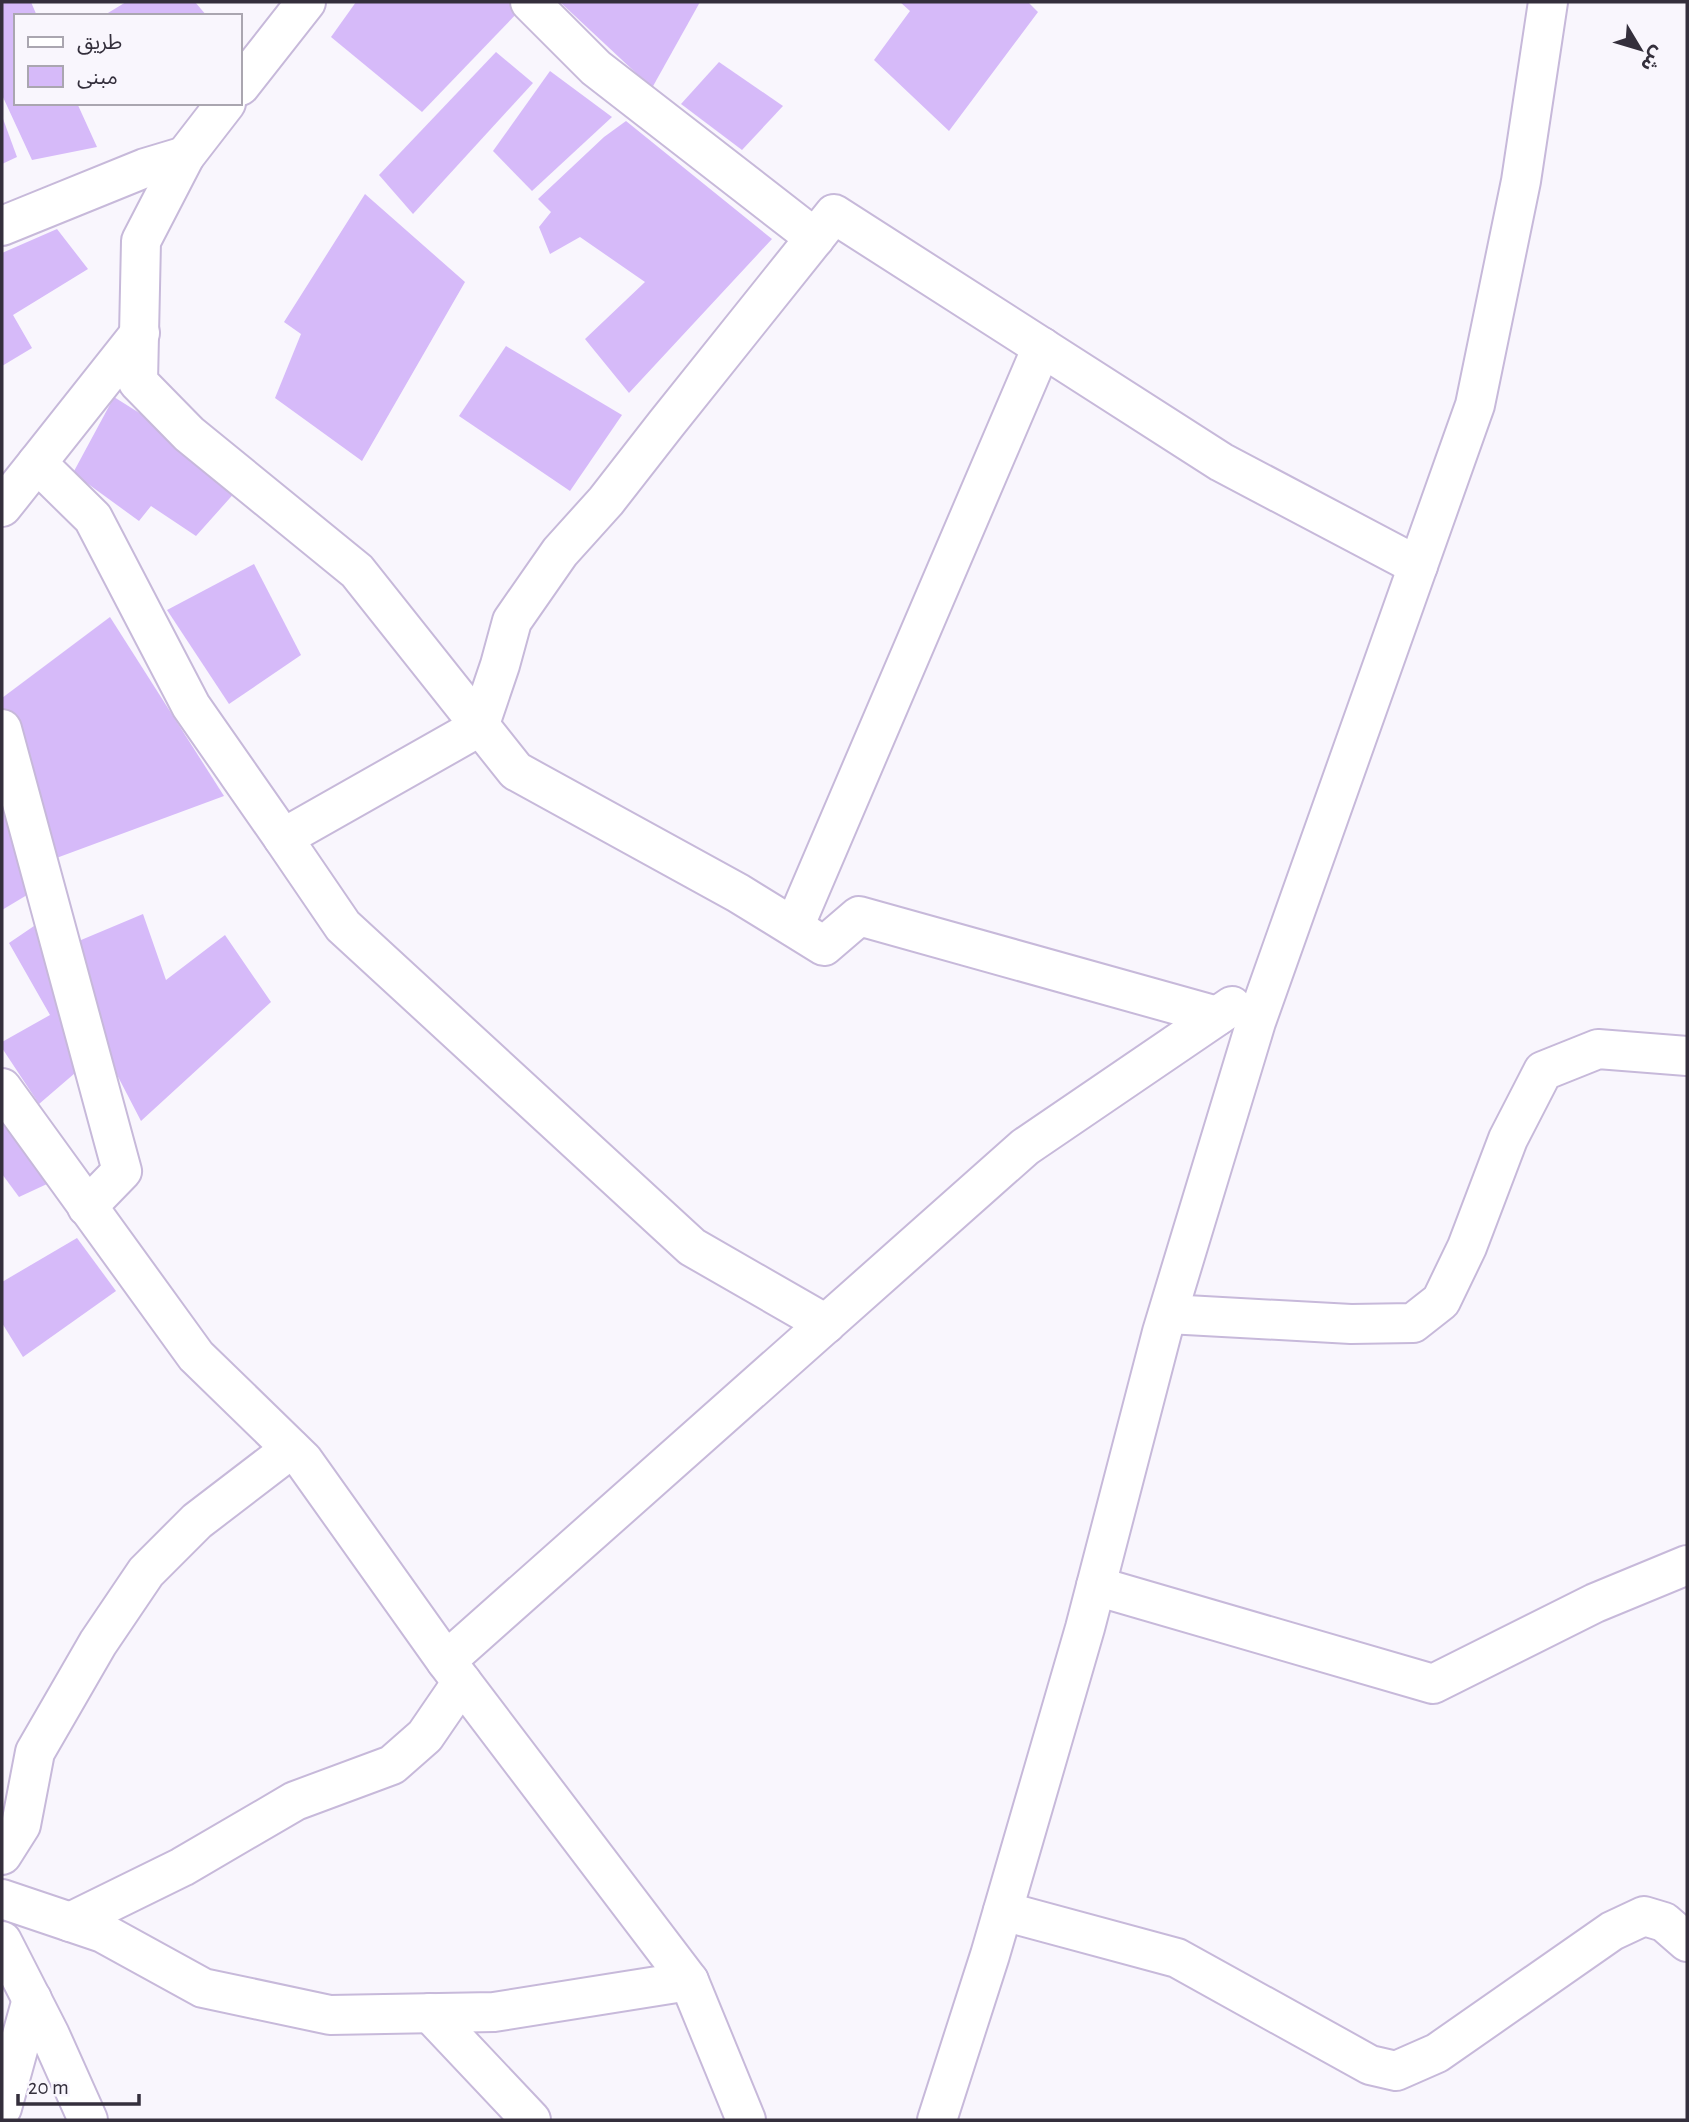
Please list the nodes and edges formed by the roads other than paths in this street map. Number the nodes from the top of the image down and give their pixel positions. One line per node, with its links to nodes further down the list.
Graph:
1 (306, 2): 4 (street)
2 (530, 2): 8 (street)
3 (1548, 2): 13 (street)
4 (242, 83)
5 (224, 105): 6 (street)
6 (185, 156): 7 (street); 9 (street)
7 (2, 226)
8 (814, 238): 10 (street); 14 (street)
9 (140, 333): 11 (street); 14 (street)
10 (1042, 347): 13 (street); 17 (street)
11 (37, 463): 12 (street); 16 (street)
12 (2, 507)
13 (1418, 566): 18 (street)
14 (479, 727): 16 (street); 17 (street)
15 (2, 729): 22 (street)
16 (283, 838): 24 (street)
17 (794, 927): 19 (street)
18 (1271, 979): 19 (street); 23 (street)
19 (1217, 1016): 24 (street)
20 (1687, 1056): 23 (street)
21 (2, 1088): 22 (street)
22 (87, 1207): 25 (street)
23 (1168, 1314): 27 (street)
24 (826, 1324): 28 (street)
25 (292, 1449): 28 (street); 29 (street)
26 (1687, 1565): 27 (street)
27 (1096, 1586): 31 (street)
28 (454, 1672): 32 (street); 35 (street)
29 (2, 1855)
30 (2, 1899): 32 (street)
31 (1003, 1911): 34 (street); 42 (street)
32 (70, 1922): 37 (street)
33 (2, 1941): 36 (street)
34 (1687, 1942)
35 (689, 1981): 37 (street); 41 (street)
36 (32, 1999): 38 (street); 39 (street)
37 (430, 2013): 40 (street)
38 (2, 2108)
39 (88, 2120)
40 (531, 2120)
41 (746, 2120)
42 (937, 2120)

